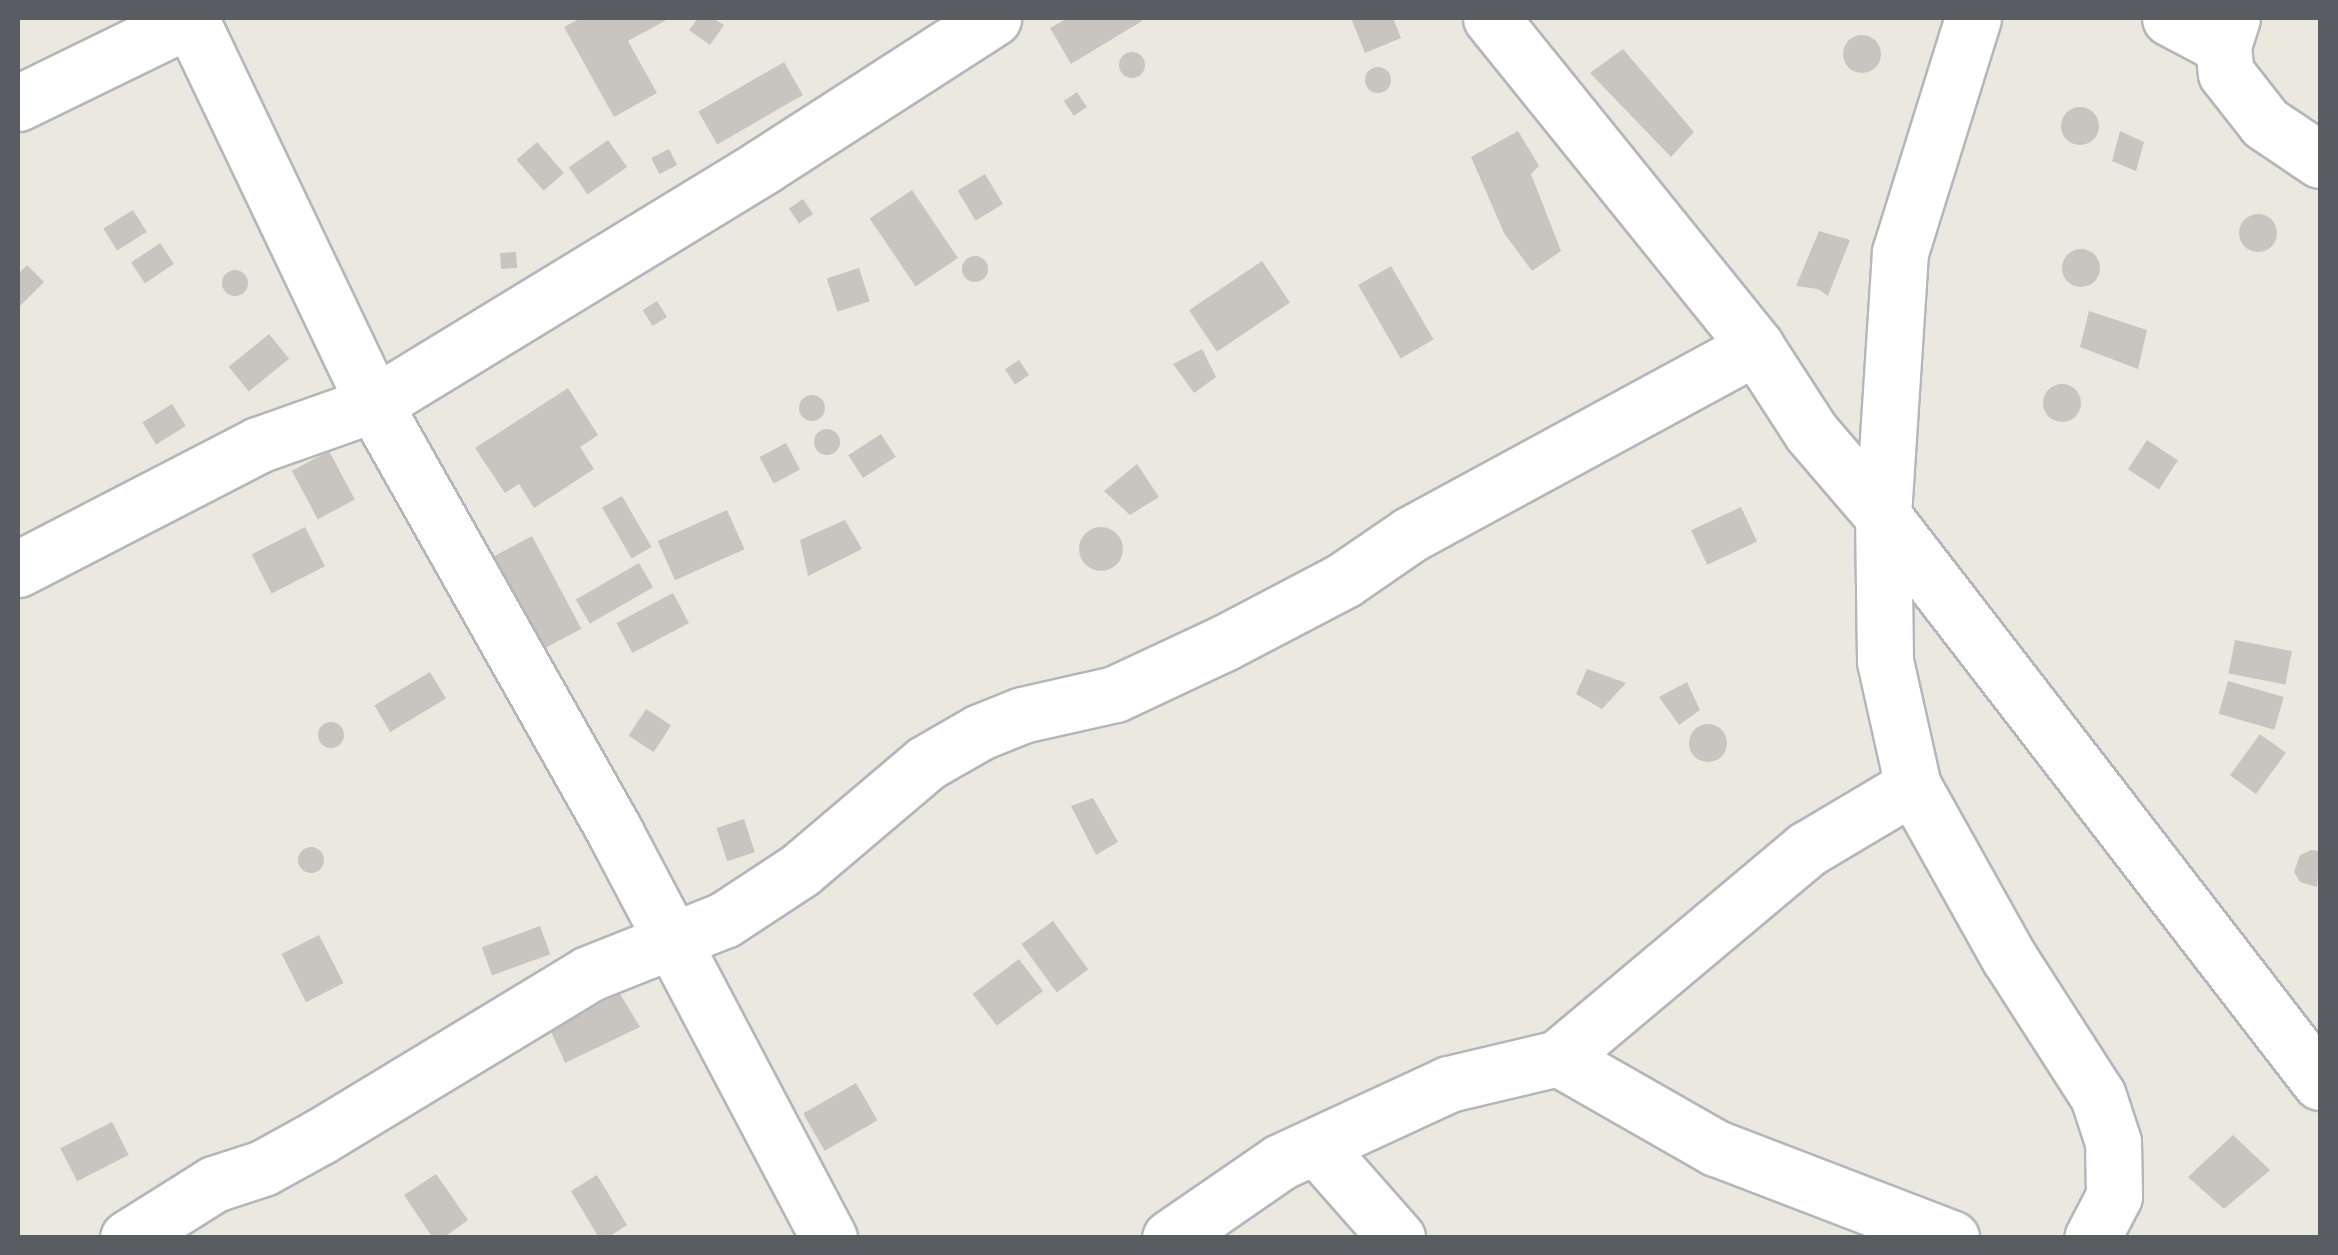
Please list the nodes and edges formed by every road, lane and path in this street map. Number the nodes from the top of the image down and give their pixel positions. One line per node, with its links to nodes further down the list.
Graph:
1 (190, 18): 7 (street); 10 (street)
2 (993, 18): 10 (street)
3 (1491, 18): 9 (street)
4 (1972, 18): 11 (street)
5 (2170, 18): 6 (street)
6 (2227, 32): 8 (street)
7 (18, 104)
8 (2320, 160)
9 (1756, 347): 11 (street); 14 (street)
10 (374, 404): 12 (street); 14 (street)
11 (1883, 516): 13 (street); 16 (street)
12 (18, 570)
13 (1913, 786): 15 (street); 23 (street)
14 (671, 942): 18 (street); 19 (street)
15 (1558, 1058): 17 (street); 22 (street)
16 (2320, 1082)
17 (1316, 1146): 20 (street); 21 (street)
18 (128, 1238)
19 (829, 1238)
20 (1170, 1238)
21 (1397, 1238)
22 (1951, 1238)
23 (2092, 1238)

